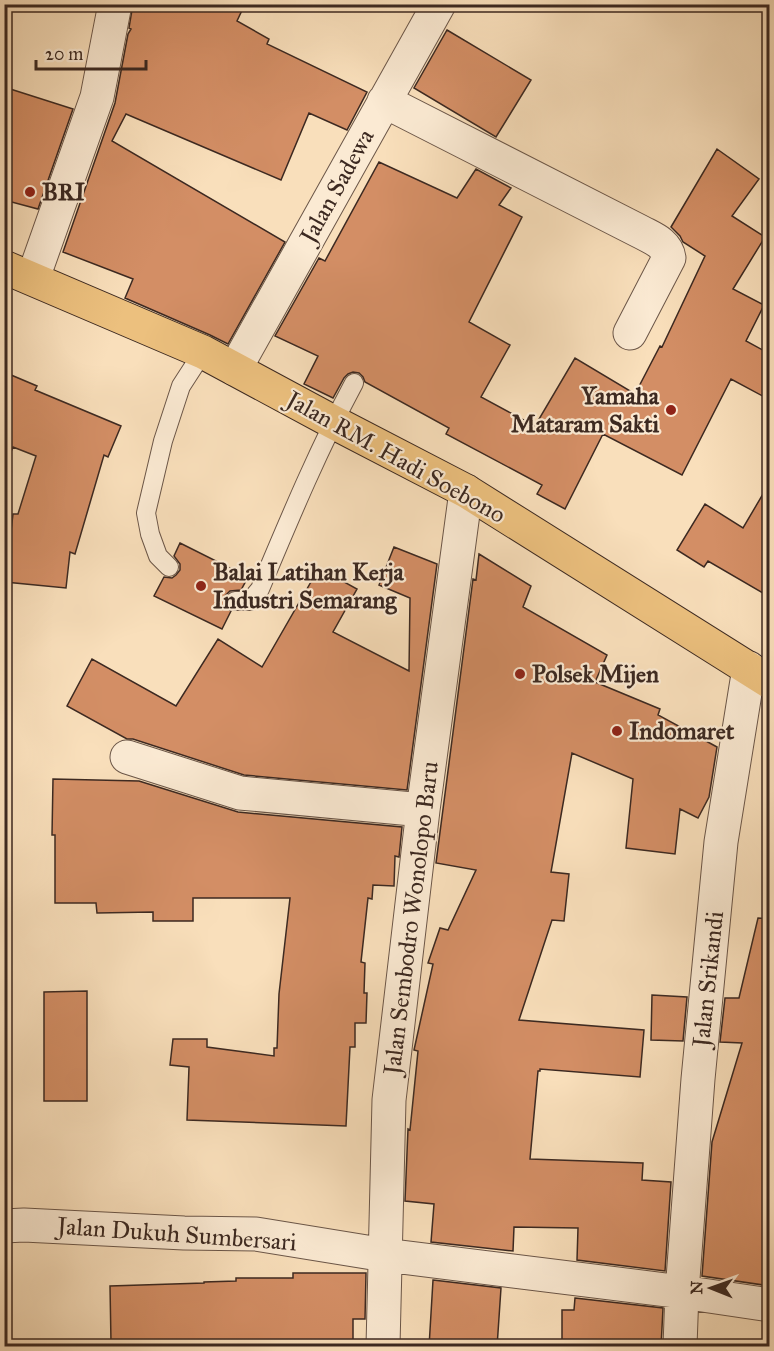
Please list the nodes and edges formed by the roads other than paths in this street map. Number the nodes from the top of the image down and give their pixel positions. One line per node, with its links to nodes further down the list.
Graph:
1 (115, 4): 4 (street)
2 (439, 4): 3 (street, Jalan Sadewa)
3 (384, 101): 5 (street); 7 (street, Jalan Sadewa)
4 (19, 272): 6 (main road, Jalan RM. Hadi Soebono)
5 (630, 333)
6 (203, 352): 7 (main road, Jalan RM. Hadi Soebono); 11 (lane)
7 (235, 369): 9 (main road, Jalan RM. Hadi Soebono)
8 (354, 384): 9 (lane)
9 (333, 422): 10 (main road, Jalan RM. Hadi Soebono); 12 (lane)
10 (466, 491): 13 (main road, Jalan RM. Hadi Soebono); 15 (street, Jalan Sembodro Wonolopo Baru)
11 (169, 567)
12 (235, 601)
13 (759, 675): 18 (street, Jalan Srikandi)
14 (127, 757): 15 (street)
15 (423, 810): 17 (street, Jalan Sembodro Wonolopo Baru)
16 (4, 1226): 17 (street, Jalan Dukuh Sumbersari)
17 (385, 1255): 18 (street, Jalan Dukuh Sumbersari); 20 (street, Jalan Sembodro Wonolopo Baru)
18 (682, 1292): 19 (street, Jalan Dukuh Sumbersari); 21 (street, Jalan Srikandi)
19 (770, 1305)
20 (383, 1347)
21 (680, 1347)

